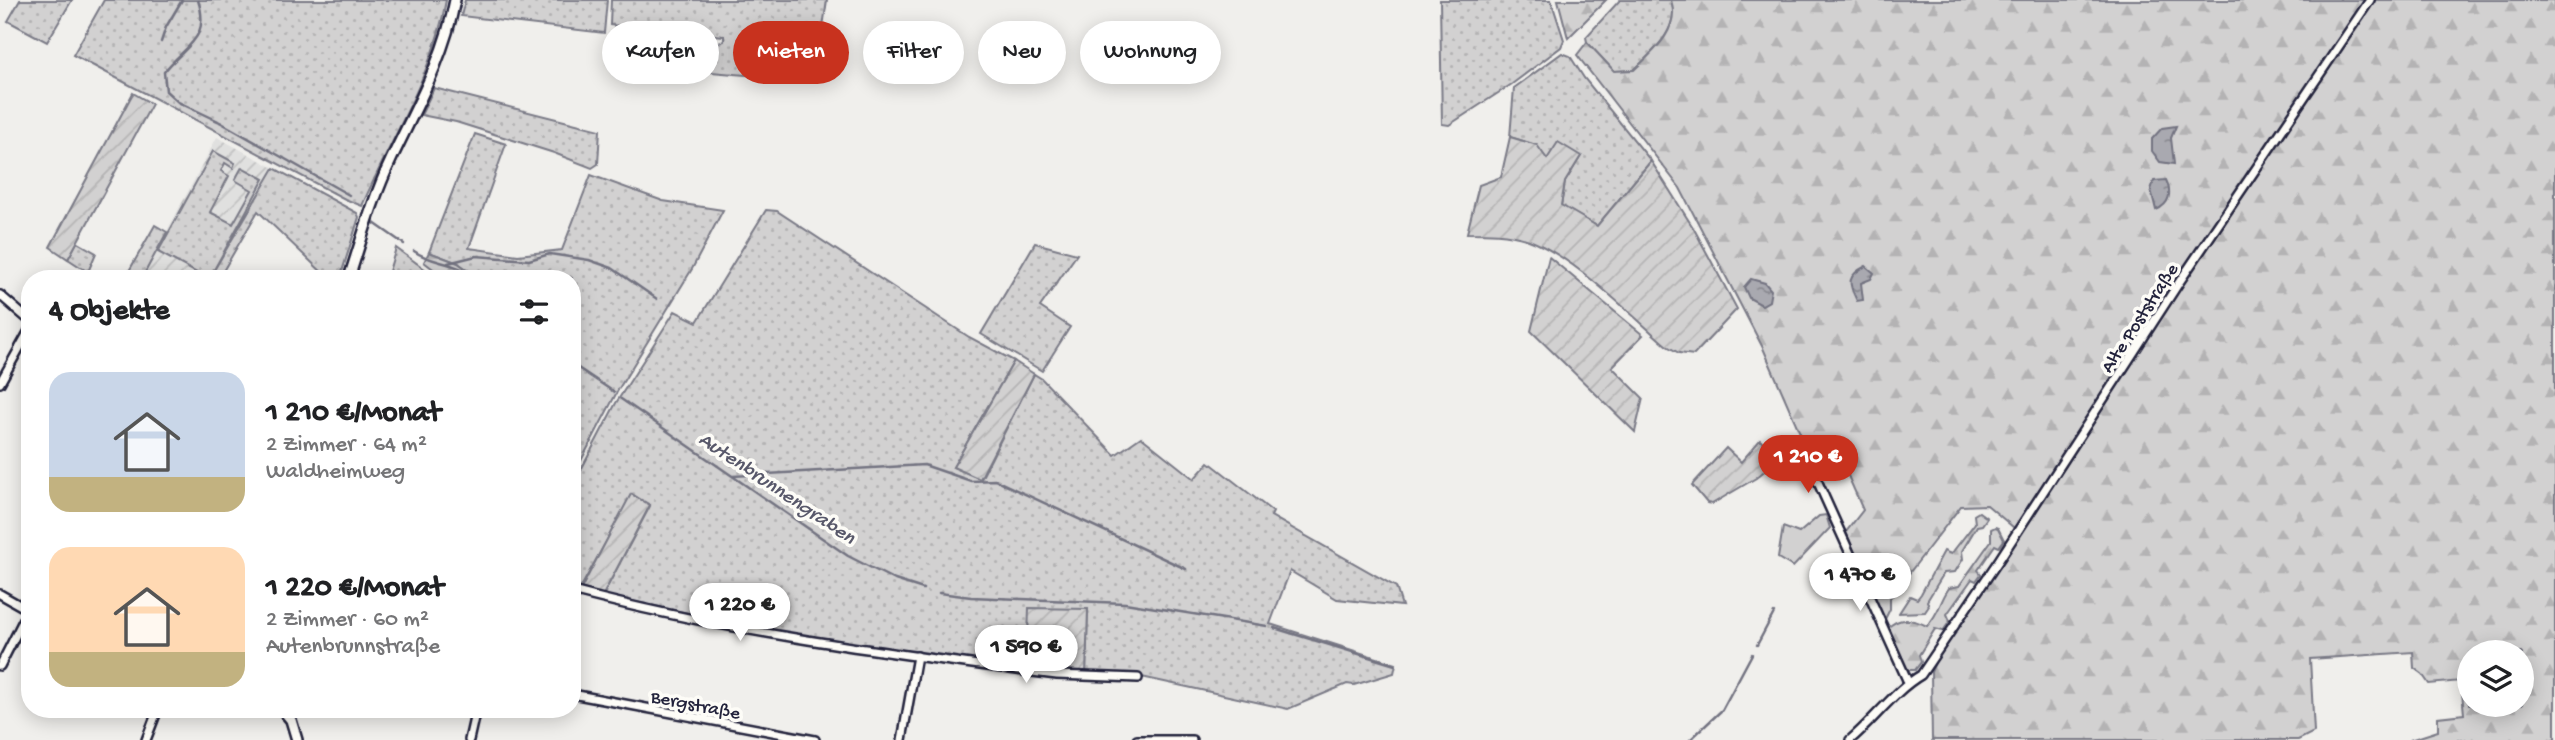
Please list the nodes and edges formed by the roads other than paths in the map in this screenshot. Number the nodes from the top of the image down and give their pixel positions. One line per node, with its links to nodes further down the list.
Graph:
1 (455, 0): 3 (street)
2 (2370, 0): 16 (street, Alte Poststraße)
3 (352, 270)
4 (0, 295): 5 (street)
5 (21, 313)
6 (21, 345): 7 (street)
7 (0, 383)
8 (1801, 447): 16 (street)
9 (581, 593): 13 (street)
10 (0, 594): 11 (street)
11 (21, 605)
12 (21, 625): 14 (street)
13 (916, 656): 15 (street); 25 (street)
14 (0, 666)
15 (1138, 678)
16 (1908, 682): 28 (street, Alte Poststraße)
17 (581, 696): 24 (street, Bergstraße)
18 (155, 718): 21 (street)
19 (289, 718): 22 (street)
20 (474, 718): 23 (street)
21 (146, 740)
22 (297, 740)
23 (469, 740)
24 (815, 740)
25 (902, 740)
26 (1137, 740): 27 (street)
27 (1192, 740)
28 (1850, 740)

